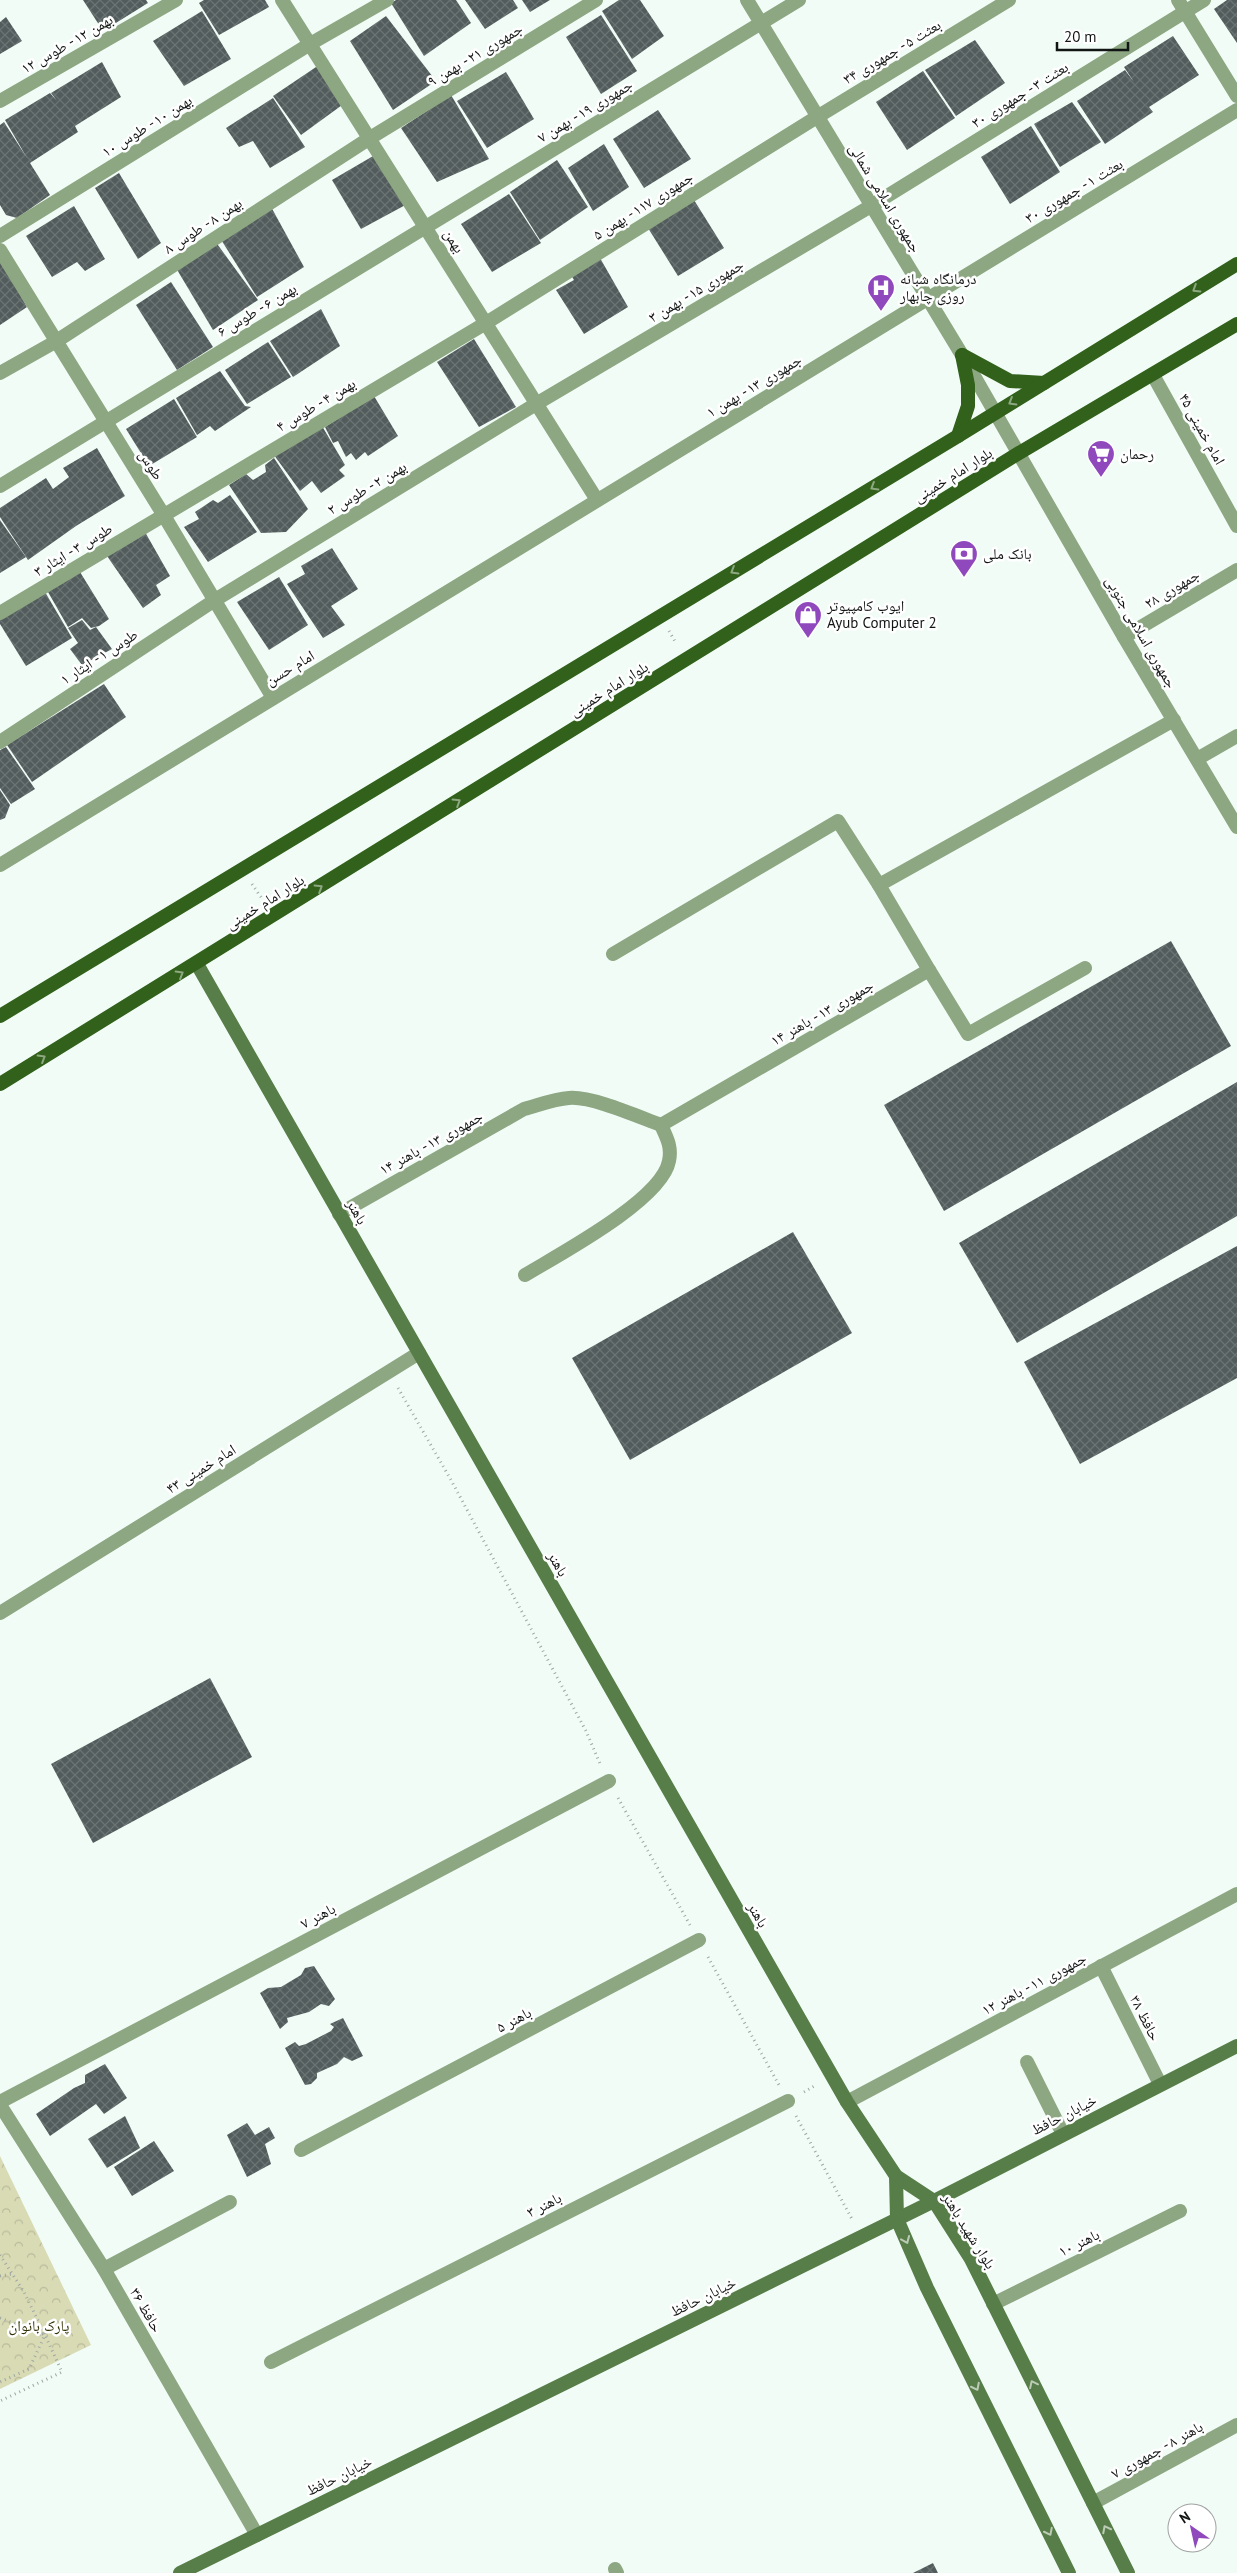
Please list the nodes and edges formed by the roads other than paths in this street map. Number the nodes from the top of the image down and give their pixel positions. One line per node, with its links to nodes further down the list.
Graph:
1 (176, 0): 13 (street, بهمن ۱۲ - طوس ۱۲)
2 (282, 0): 11 (street, بهمن)
3 (387, 0): 11 (street, بهمن ۱۰ - طوس ۱۰)
4 (596, 0): 16 (street, جمهوری ۲۱ - بهمن ۹)
5 (747, 0): 10 (street, جمهوری اسلامی شمالی)
6 (798, 0): 10 (street, جمهوری ۱۹ - بهمن ۷)
7 (1009, 0): 15 (street, بعثت ۵ - جمهوری ۳۴)
8 (1204, 0): 9 (street, بعثت ۳ - جمهوری ۳۰)
9 (1181, 6): 12 (street); 17 (street, بعثت ۳ - جمهوری ۳۰)
10 (761, 23): 15 (street, جمهوری اسلامی شمالی); 18 (street, جمهوری ۱۹ - بهمن ۷)
11 (310, 44): 16 (street, بهمن); 19 (street, بهمن ۱۰ - طوس ۱۰)
12 (1237, 96)
13 (0, 101)
14 (1237, 110): 22 (street, بعثت ۱ - جمهوری ۳۰)
15 (817, 116): 17 (street, جمهوری اسلامی شمالی); 23 (street, جمهوری ۱۱۷ - بهمن ۵)
16 (370, 138): 18 (street, بهمن); 25 (street, بهمن ۸ - طوس ۸)
17 (871, 206): 22 (street, جمهوری اسلامی شمالی); 30 (street, جمهوری ۱۵ - بهمن ۳)
18 (425, 227): 23 (street, بهمن); 32 (street, بهمن ۶ - طوس ۶)
19 (0, 236)
20 (0, 250): 25 (street, طوس)
21 (1237, 264): 29 (main road, بلوار امام خمینی, one-way to 29)
22 (927, 299): 26 (street, جمهوری اسلامی شمالی); 36 (street, جمهوری ۱۳ - بهمن ۱)
23 (486, 323): 30 (street, بهمن); 37 (street, بهمن ۴ - طوس ۴)
24 (1237, 324): 28 (main road, بلوار امام خمینی)
25 (55, 342): 27 (street, بهمن ۸ - طوس ۸); 32 (street, طوس)
26 (962, 355): 29 (main road); 31 (street, جمهوری اسلامی شمالی); 33 (main road)
27 (0, 373)
28 (1153, 375): 34 (main road, بلوار امام خمینی); 38 (street, امام خمینی ۴۵)
29 (1044, 383): 31 (main road, بلوار امام خمینی, one-way to 31)
30 (536, 404): 36 (street, بهمن); 40 (street, بهمن ۲ - طوس ۲)
31 (996, 412): 33 (main road, بلوار امام خمینی); 34 (street, جمهوری اسلامی جنوبی)
32 (105, 422): 35 (street, بهمن ۶ - طوس ۶); 37 (street, طوس)
33 (958, 436): 55 (main road, بلوار امام خمینی, one-way to 55)
34 (1020, 453): 42 (street, جمهوری اسلامی جنوبی); 52 (main road, بلوار امام خمینی, one-way to 34)
35 (0, 486)
36 (597, 500): 43 (street, امام حسن)
37 (163, 514): 40 (street, طوس); 41 (street, طوس ۳ - ایثار ۳)
38 (1237, 525)
39 (1237, 570): 42 (street, جمهوری ۲۸)
40 (215, 600): 43 (street, طوس); 46 (street, طوس ۱ - ایثار ۱)
41 (0, 613)
42 (1124, 637): 44 (street, جمهوری اسلامی جنوبی)
43 (273, 698): 49 (street, امام حسن)
44 (1174, 720): 47 (street, جمهوری اسلامی جنوبی); 50 (street)
45 (1237, 736): 47 (street)
46 (0, 742)
47 (1197, 760): 48 (street, جمهوری اسلامی جنوبی)
48 (1237, 827)
49 (0, 865)
50 (879, 885): 51 (street); 54 (street)
51 (613, 954)
52 (197, 964): 56 (main road, بلوار امام خمینی, one-way to 52); 58 (main road, باهنر)
53 (1085, 968): 54 (street)
54 (929, 970): 57 (street, جمهوری ۱۳ - باهنر ۱۴)
55 (0, 1016)
56 (0, 1084)
57 (661, 1125): 58 (street, جمهوری ۱۳ - باهنر ۱۴); 59 (street)
58 (339, 1214): 60 (main road, باهنر)
59 (524, 1275)
60 (419, 1353): 61 (street, امام خمینی ۴۳); 70 (main road, باهنر)
61 (0, 1613)
62 (608, 1781): 71 (street, باهنر ۷)
63 (1237, 1894): 65 (street, جمهوری ۱۱ - باهنر ۱۲)
64 (699, 1940): 73 (street, باهنر ۵)
65 (1101, 1966): 68 (street, حافظ ۳۸); 70 (street, جمهوری ۱۱ - باهنر ۱۲)
66 (1237, 2046): 68 (main road, خیابان حافظ)
67 (1027, 2062): 72 (street)
68 (1160, 2084): 72 (main road, خیابان حافظ)
69 (788, 2101): 81 (street, باهنر ۳)
70 (847, 2102): 74 (main road, باهنر)
71 (0, 2104): 79 (street, حافظ ۳۶)
72 (1063, 2134): 75 (main road, خیابان حافظ)
73 (301, 2150)
74 (896, 2176): 75 (main road, بلوار شهید باهنر); 78 (main road)
75 (934, 2201): 78 (main road, خیابان حافظ); 80 (main road, بلوار شهید باهنر)
76 (230, 2202): 79 (street)
77 (1180, 2211): 80 (street, باهنر ۱۰)
78 (897, 2219): 84 (main road, خیابان حافظ); 86 (main road, one-way to 86)
79 (104, 2269): 84 (street, حافظ ۳۶)
80 (993, 2304): 83 (main road, بلوار شهید باهنر, one-way to 80)
81 (271, 2362)
82 (1237, 2425): 83 (street, باهنر ۸ - جمهوری ۷)
83 (1093, 2503): 87 (main road, بلوار شهید باهنر, one-way to 83)
84 (257, 2535): 85 (main road, خیابان حافظ)
85 (180, 2573)
86 (1069, 2573)
87 (1128, 2573)

